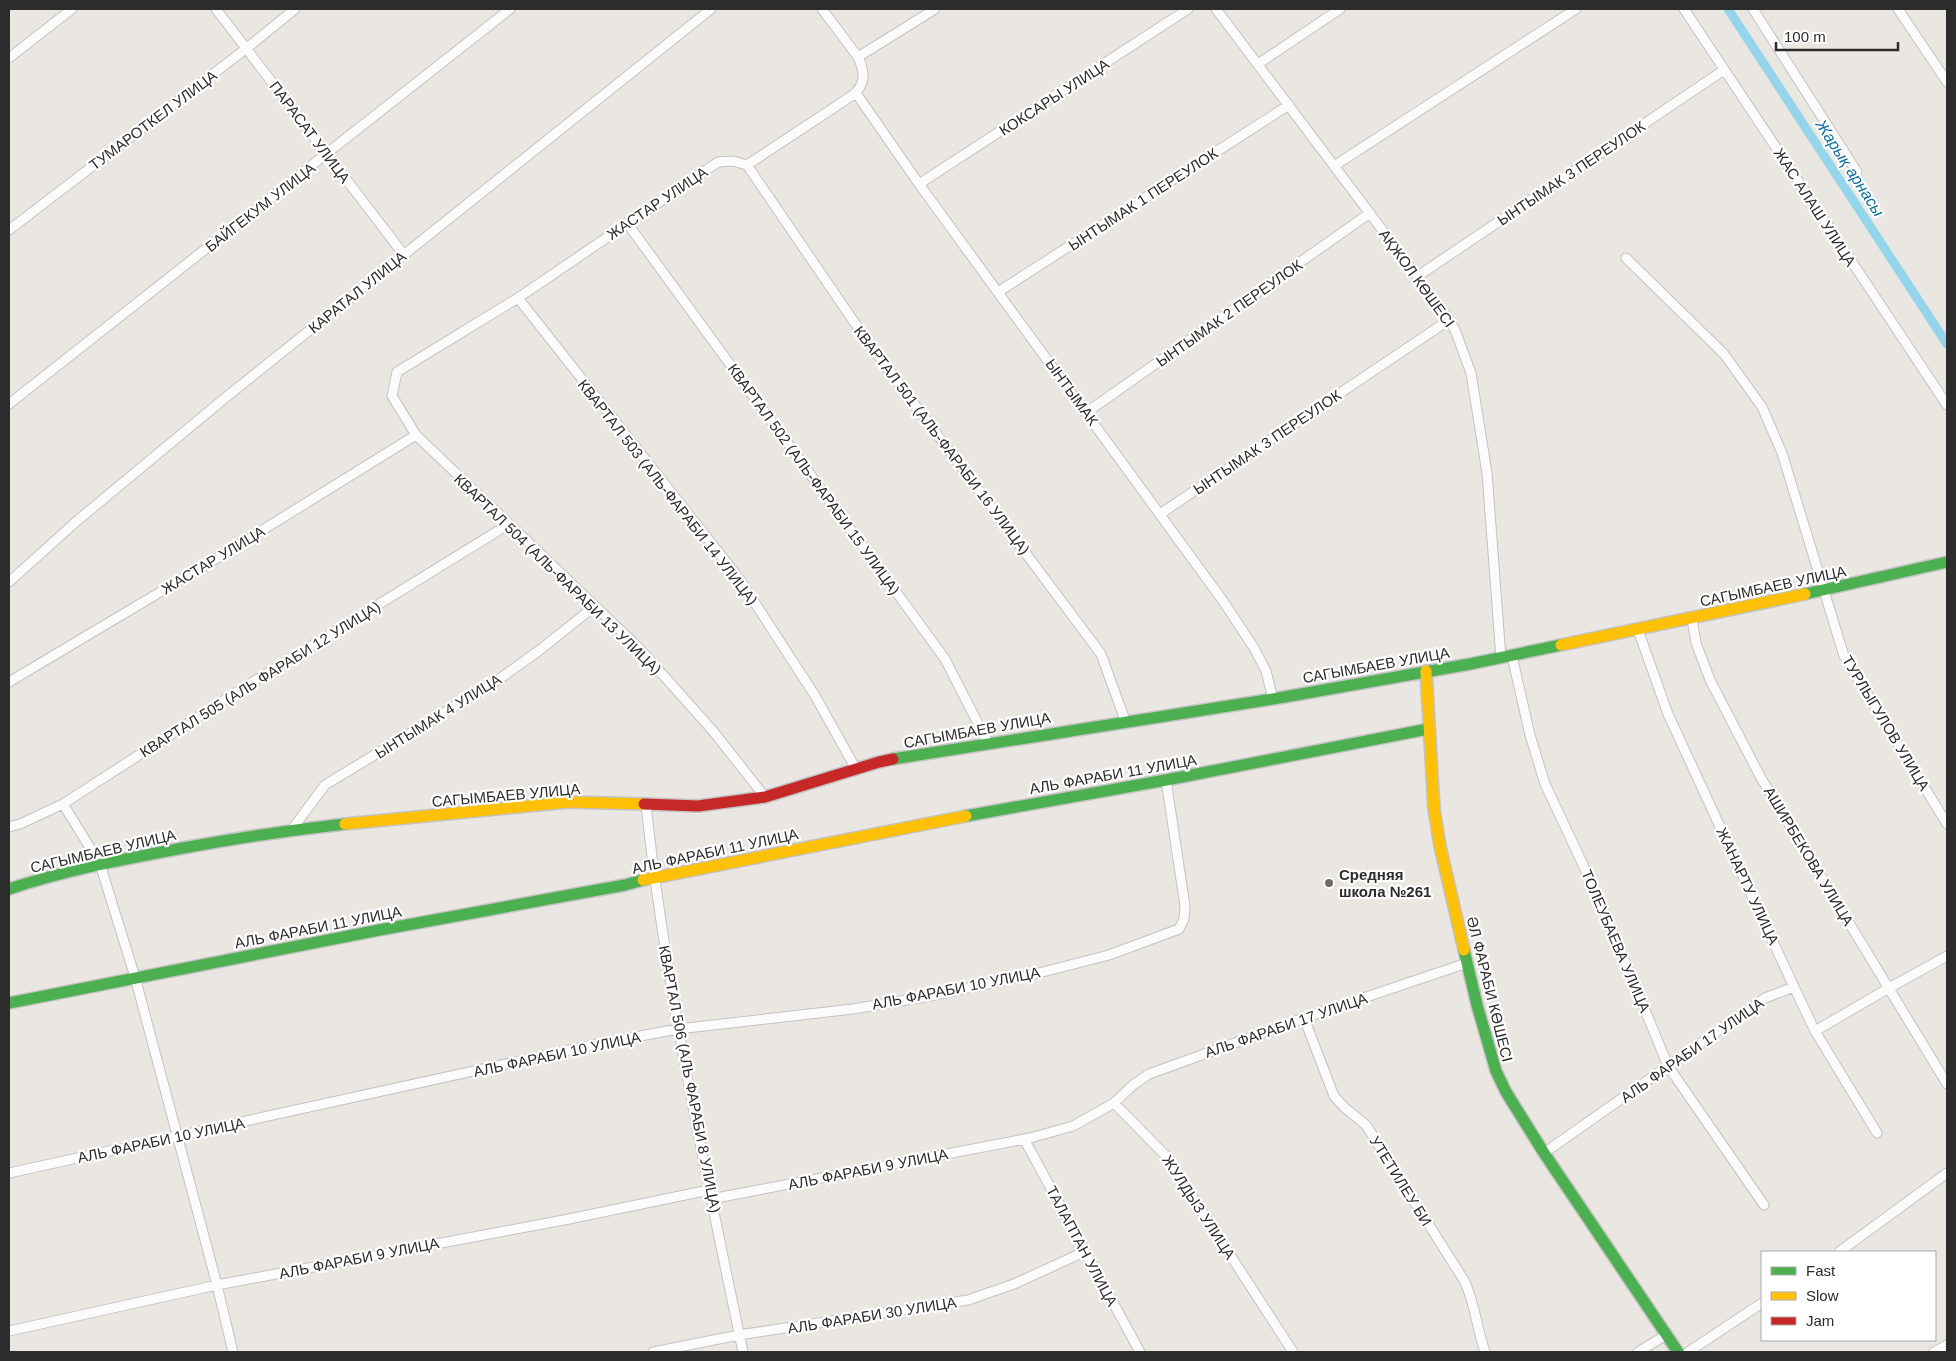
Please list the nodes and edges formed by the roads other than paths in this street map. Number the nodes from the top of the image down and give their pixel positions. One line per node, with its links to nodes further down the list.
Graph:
1 (72, 9): 17 (street)
2 (216, 9): 15 (street, ПАРАСАТ УЛИЦА)
3 (295, 9): 15 (street, ТУМАРОТКЕЛ УЛИЦА)
4 (510, 9): 23 (street, БАЙГЕКУМ УЛИЦА)
5 (711, 9): 31 (street, КАРАТАЛ УЛИЦА)
6 (822, 9): 16 (street)
7 (934, 9): 16 (street)
8 (1188, 9): 27 (street, КОКСАРЫ УЛИЦА)
9 (1216, 9): 18 (street, АҚЖОЛ КӨШЕСІ)
10 (1340, 9): 18 (street)
11 (1576, 9): 25 (street)
12 (1684, 9): 19 (street, ЖАС АЛАШ УЛИЦА)
13 (1753, 9): 26 (street)
14 (1898, 9): 20 (street)
15 (247, 48): 23 (street, ПАРАСАТ УЛИЦА); 30 (street, ТУМАРОТКЕЛ УЛИЦА)
16 (858, 57): 21 (street)
17 (9, 58)
18 (1258, 64): 22 (street, АҚЖОЛ КӨШЕСІ)
19 (1724, 70): 33 (street, ЫНТЫМАК 3 ПЕРЕУЛОК); 39 (street, ЖАС АЛАШ УЛИЦА)
20 (1947, 82)
21 (856, 92): 24 (street); 27 (street, ЫНТЫМАК)
22 (1289, 105): 25 (street, АҚЖОЛ КӨШЕСІ); 34 (street, ЫНТЫМАК 1 ПЕРЕУЛОК)
23 (328, 154): 31 (street, ПАРАСАТ УЛИЦА); 38 (street, БАЙГЕКУМ УЛИЦА)
24 (747, 165): 29 (street, ЖАСТАР УЛИЦА); 54 (street, КВАРТАЛ 501 (АЛЬ-ФАРАБИ 16 УЛИЦА))
25 (1334, 166): 28 (street, АҚЖОЛ КӨШЕСІ)
26 (1857, 172)
27 (919, 184): 34 (street, ЫНТЫМАК)
28 (1370, 214): 33 (street, АҚЖОЛ КӨШЕСІ); 40 (street, ЫНТЫМАК 2 ПЕРЕУЛОК)
29 (627, 223): 35 (street, ЖАСТАР УЛИЦА); 56 (street, КВАРТАЛ 502 (АЛЬ-ФАРАБИ 15 УЛИЦА))
30 (9, 230)
31 (404, 256): 45 (street, КАРАТАЛ УЛИЦА)
32 (1626, 258): 46 (street, ТУРЛЫГУЛОВ УЛИЦА)
33 (1418, 276): 36 (street, АҚЖОЛ КӨШЕСІ)
34 (998, 292): 40 (street, ЫНТЫМАК)
35 (518, 298): 37 (street, ЖАСТАР УЛИЦА); 57 (street, КВАРТАЛ 503 (АЛЬ-ФАРАБИ 14 УЛИЦА))
36 (1449, 320): 42 (street, ЫНТЫМАК 3 ПЕРЕУЛОК); 50 (street, АҚЖОЛ КӨШЕСІ)
37 (392, 396): 41 (street, КВАРТАЛ 504 (АЛЬ-ФАРАБИ 13 УЛИЦА))
38 (9, 404)
39 (1947, 406)
40 (1087, 412): 42 (street, ЫНТЫМАК)
41 (416, 435): 43 (street, КВАРТАЛ 504 (АЛЬ-ФАРАБИ 13 УЛИЦА)); 52 (street, ЖАСТАР УЛИЦА)
42 (1160, 514): 53 (street, ЫНТЫМАК)
43 (509, 524): 47 (street, КВАРТАЛ 504 (АЛЬ-ФАРАБИ 13 УЛИЦА)); 60 (street, КВАРТАЛ 505 (АЛЬ ФАРАБИ 12 УЛИЦА))
44 (1947, 562): 46 (street, САГЫМБАЕВ УЛИЦА)
45 (9, 582)
46 (1824, 591): 48 (street, САГЫМБАЕВ УЛИЦА); 62 (street, ТУРЛЫГУЛОВ УЛИЦА)
47 (595, 606): 59 (street, КВАРТАЛ 504 (АЛЬ-ФАРАБИ 13 УЛИЦА)); 64 (street, ЫНТЫМАК 4 УЛИЦА)
48 (1692, 619): 49 (street, САГЫМБАЕВ УЛИЦА); 72 (street, АШИРБЕКОВА УЛИЦА)
49 (1638, 630): 50 (street, САГЫМБАЕВ УЛИЦА); 71 (street, ЖАНАРТУ УЛИЦА)
50 (1506, 657): 51 (street, САГЫМБАЕВ УЛИЦА); 77 (street, ТОЛЕУБАЕВА УЛИЦА)
51 (1426, 671): 53 (street, САГЫМБАЕВ УЛИЦА); 55 (street, ӘЛ ФАРАБИ КӨШЕСІ)
52 (9, 682)
53 (1273, 699): 54 (street, САГЫМБАЕВ УЛИЦА)
54 (1125, 720): 56 (street, САГЫМБАЕВ УЛИЦА)
55 (1428, 729): 58 (street, АЛЬ ФАРАБИ 11 УЛИЦА); 69 (street, ӘЛ ФАРАБИ КӨШЕСІ)
56 (988, 743): 57 (street, САГЫМБАЕВ УЛИЦА)
57 (856, 769): 59 (street, САГЫМБАЕВ УЛИЦА)
58 (1166, 780): 66 (street, АЛЬ ФАРАБИ 11 УЛИЦА); 75 (street, АЛЬ ФАРАБИ 10 УЛИЦА)
59 (765, 797): 61 (street, САГЫМБАЕВ УЛИЦА)
60 (63, 804): 63 (street, КВАРТАЛ 505 (АЛЬ ФАРАБИ 12 УЛИЦА)); 65 (street)
61 (646, 805): 64 (street, САГЫМБАЕВ УЛИЦА); 66 (street, КВАРТАЛ 506 (АЛЬ ФАРАБИ 8 УЛИЦА))
62 (1947, 824)
63 (9, 827)
64 (290, 832): 65 (street, САГЫМБАЕВ УЛИЦА)
65 (100, 864): 67 (street, САГЫМБАЕВ УЛИЦА); 70 (street)
66 (654, 877): 70 (street, АЛЬ ФАРАБИ 11 УЛИЦА); 75 (street, КВАРТАЛ 506 (АЛЬ ФАРАБИ 8 УЛИЦА))
67 (9, 889)
68 (1947, 956): 72 (street)
69 (1467, 963): 74 (street, АЛЬ ФАРАБИ 17 УЛИЦА); 83 (street, ӘЛ ФАРАБИ КӨШЕСІ)
70 (135, 977): 73 (street, АЛЬ ФАРАБИ 11 УЛИЦА); 81 (street)
71 (1794, 987): 76 (street, ЖАНАРТУ УЛИЦА); 77 (street, АЛЬ ФАРАБИ 17 УЛИЦА)
72 (1889, 988): 76 (street); 78 (street, АШИРБЕКОВА УЛИЦА)
73 (9, 1003)
74 (1304, 1018): 79 (street, АЛЬ ФАРАБИ 17 УЛИЦА); 101 (street, УТЕТИЛЕУ БИ)
75 (678, 1029): 81 (street, АЛЬ ФАРАБИ 10 УЛИЦА); 86 (street, КВАРТАЛ 506 (АЛЬ ФАРАБИ 8 УЛИЦА))
76 (1815, 1031): 80 (street, ЖАНАРТУ УЛИЦА)
77 (1668, 1066): 83 (street, АЛЬ ФАРАБИ 17 УЛИЦА); 87 (street, ТОЛЕУБАЕВА УЛИЦА)
78 (1947, 1084)
79 (1114, 1103): 82 (street); 100 (street, ЖУЛДЫЗ УЛИЦА)
80 (1877, 1134)
81 (177, 1137): 85 (street, АЛЬ ФАРАБИ 10 УЛИЦА); 90 (street)
82 (1024, 1139): 86 (street, АЛЬ ФАРАБИ 9 УЛИЦА); 89 (street, ТАЛАПТАН УЛИЦА)
83 (1544, 1153): 94 (street, ӘЛ ФАРАБИ КӨШЕСІ)
84 (1947, 1173): 88 (street)
85 (9, 1174)
86 (710, 1195): 90 (street, АЛЬ ФАРАБИ 9 УЛИЦА); 93 (street, КВАРТАЛ 506 (АЛЬ ФАРАБИ 8 УЛИЦА))
87 (1764, 1205)
88 (1840, 1251)
89 (1084, 1252): 93 (street, АЛЬ ФАРАБИ 30 УЛИЦА); 99 (street, ТАЛАПТАН УЛИЦА)
90 (217, 1285): 92 (street, АЛЬ ФАРАБИ 9 УЛИЦА); 96 (street)
91 (1761, 1304): 104 (street)
92 (9, 1331)
93 (739, 1335): 97 (street, АЛЬ ФАРАБИ 30 УЛИЦА); 98 (street, КВАРТАЛ 506 (АЛЬ ФАРАБИ 8 УЛИЦА))
94 (1666, 1335): 102 (street); 103 (street, ӘЛ ФАРАБИ КӨШЕСІ)
95 (1947, 1345): 105 (street)
96 (233, 1352)
97 (653, 1352)
98 (743, 1352)
99 (1140, 1352)
100 (1293, 1352)
101 (1485, 1352)
102 (1638, 1352)
103 (1678, 1352)
104 (1688, 1352)
105 (1934, 1352)

